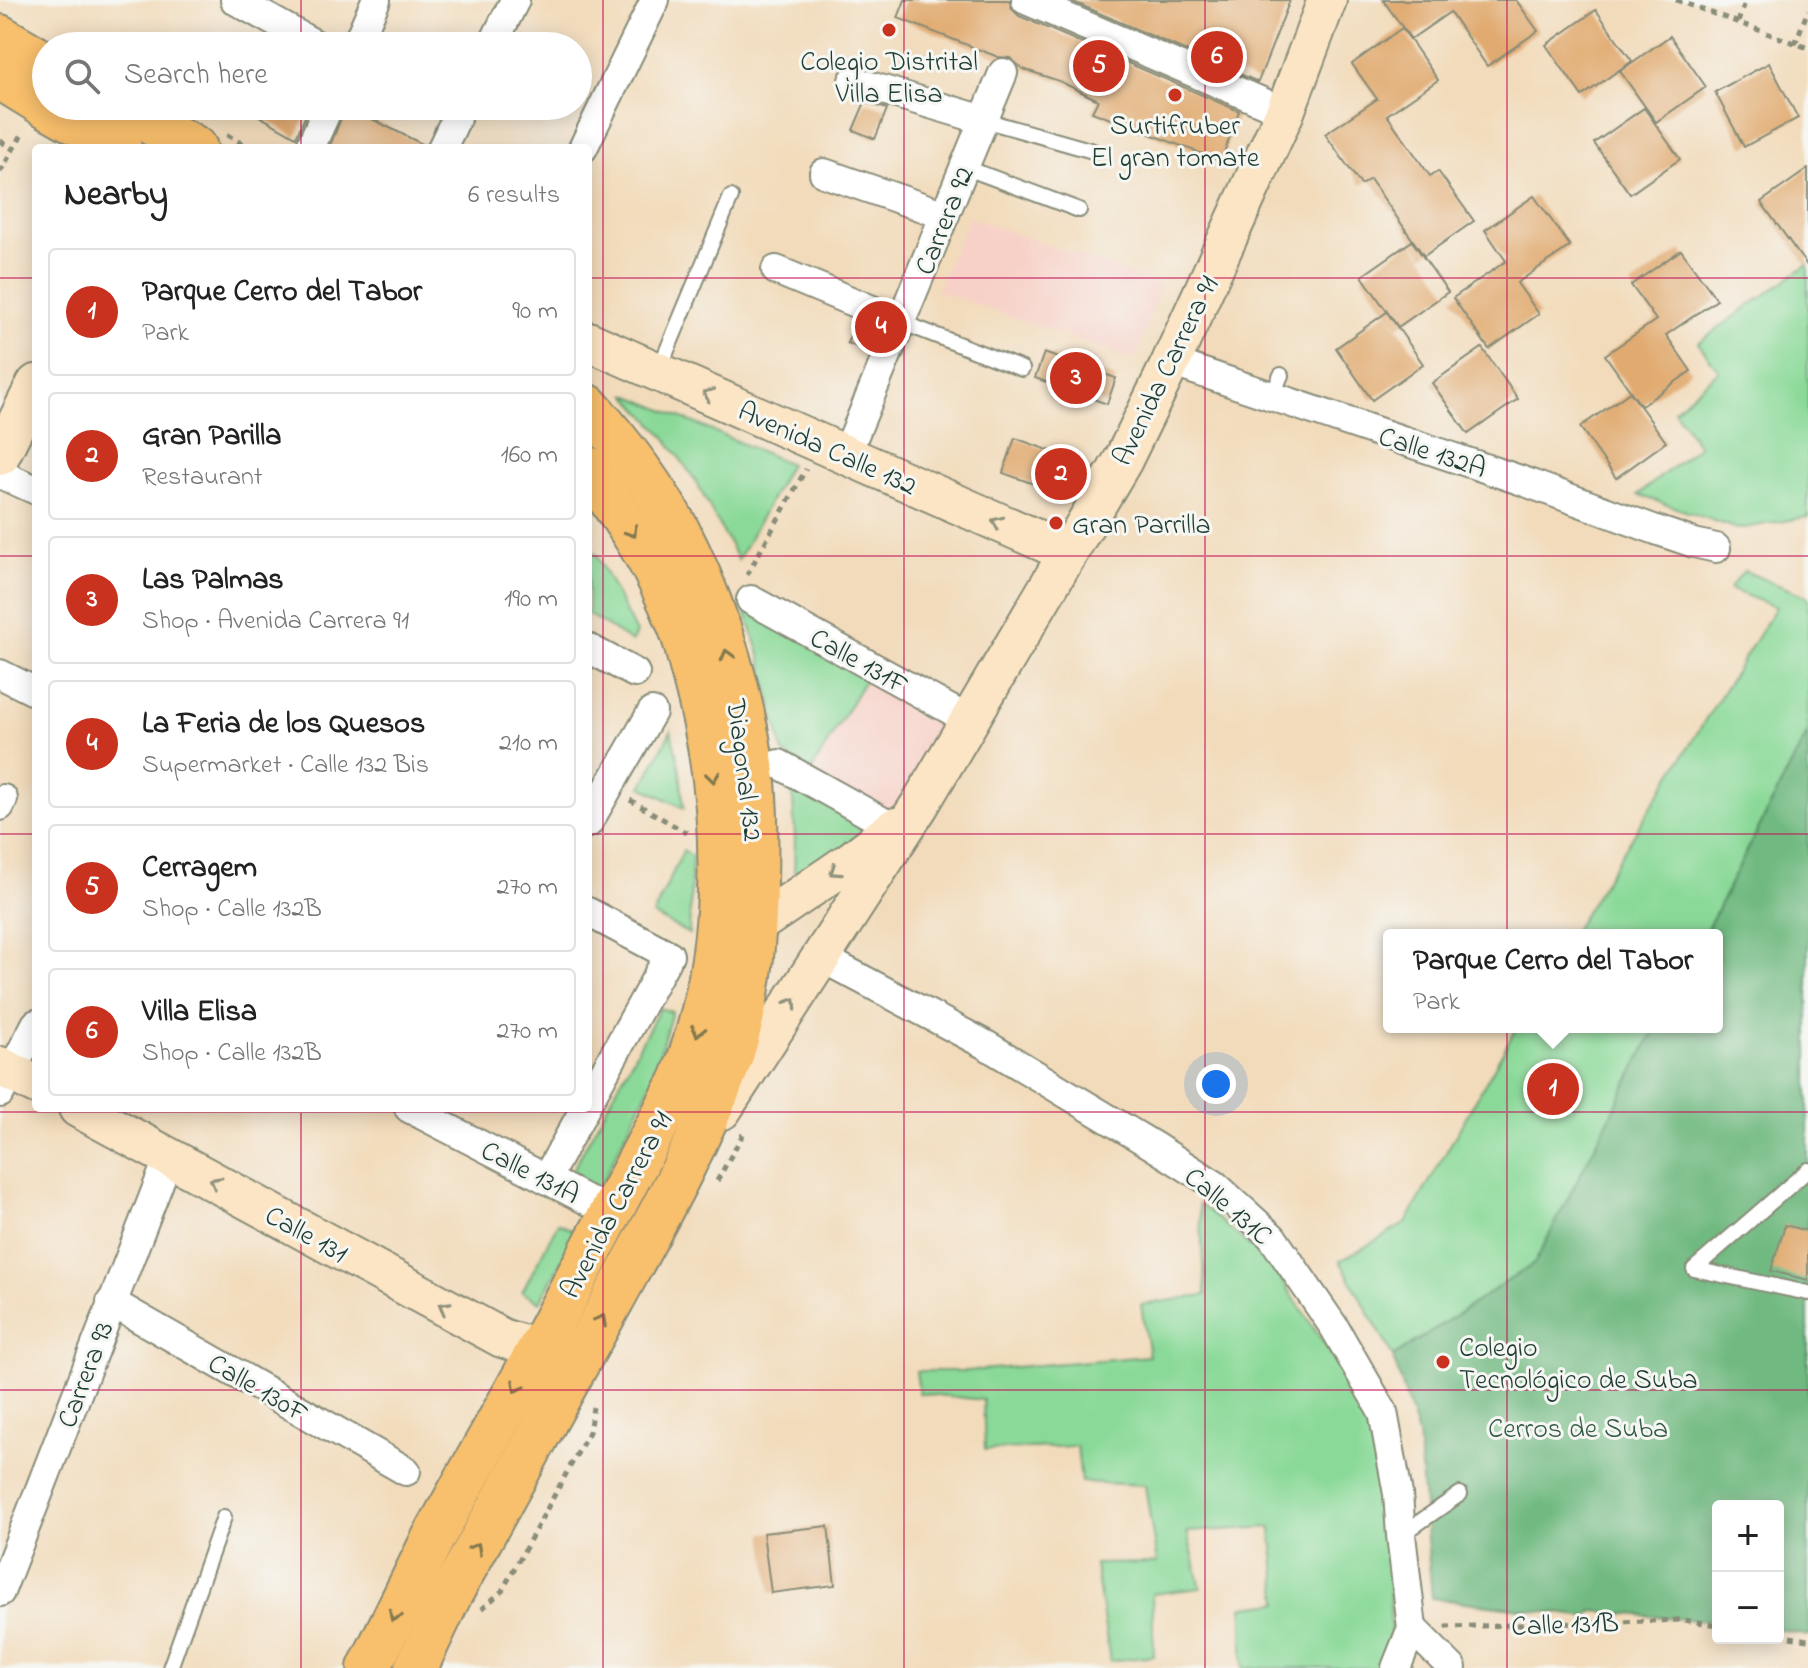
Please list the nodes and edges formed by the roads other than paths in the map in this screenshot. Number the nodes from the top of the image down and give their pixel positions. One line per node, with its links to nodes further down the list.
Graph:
1 (235, 0): 7 (street)
2 (376, 0): 8 (street)
3 (515, 0): 9 (street)
4 (655, 0): 26 (street)
5 (1026, 0): 16 (street)
6 (1327, 0): 16 (main road, Avenida Carrera 91)
7 (293, 32)
8 (362, 32)
9 (499, 32)
10 (0, 36): 11 (main road)
11 (32, 55)
12 (1003, 73): 21 (street, Carrera 92)
13 (0, 78): 15 (main road)
14 (853, 81): 21 (street)
15 (32, 98)
16 (1285, 112): 36 (main road, Avenida Carrera 91)
17 (71, 120): 22 (main road)
18 (145, 120): 23 (main road)
19 (323, 120): 24 (street)
20 (455, 120): 25 (street)
21 (984, 120): 27 (lane); 28 (street, Carrera 92)
22 (113, 144)
23 (189, 144)
24 (312, 144)
25 (444, 144)
26 (585, 144)
27 (1093, 151)
28 (964, 167): 31 (lane); 32 (street, Carrera 92)
29 (824, 173): 32 (street)
30 (731, 197): 38 (lane)
31 (1079, 210)
32 (945, 215): 34 (street, Carrera 92)
33 (776, 270): 34 (street)
34 (901, 322): 37 (lane); 41 (street, Carrera 92)
35 (592, 343): 38 (main road, Avenida Calle 132)
36 (1171, 362): 46 (street, Calle 132A); 47 (main road, Avenida Carrera 91)
37 (1022, 369)
38 (658, 372): 41 (main road, Avenida Calle 132, one-way to 38)
39 (32, 392): 42 (main road)
40 (592, 410): 60 (main road, Diagonal 132, one-way to 40)
41 (846, 455): 47 (main road, Avenida Calle 132, one-way to 41)
42 (0, 456)
43 (0, 474): 45 (street)
44 (592, 474): 61 (main road, Diagonal 132, one-way to 61)
45 (32, 488)
46 (1705, 546)
47 (1068, 553): 54 (main road, Avenida Carrera 91)
48 (748, 589): 54 (street, Calle 131F)
49 (592, 650): 50 (street)
50 (635, 673)
51 (0, 674): 52 (street)
52 (32, 690)
53 (652, 712): 56 (street)
54 (969, 720): 58 (main road, Avenida Carrera 91)
55 (779, 764): 58 (street)
56 (598, 783): 57 (street)
57 (592, 807)
58 (906, 817): 60 (main road, Avenida Carrera 91, one-way to 60); 62 (main road, Avenida Carrera 91)
59 (592, 914): 65 (street)
60 (756, 926): 61 (main road, Avenida Carrera 91); 70 (main road, Diagonal 132)
61 (713, 954): 73 (main road, Avenida Carrera 91, one-way to 73)
62 (822, 958): 70 (main road, Avenida Carrera 91, one-way to 62); 80 (street, Calle 131C)
63 (32, 1033): 64 (street)
64 (12, 1079)
65 (592, 1095)
66 (85, 1112): 69 (main road, Calle 131)
67 (421, 1112): 72 (street, Calle 131A)
68 (583, 1112): 72 (street)
69 (169, 1157): 75 (street, Carrera 93); 76 (main road, Calle 131, one-way to 69)
70 (688, 1162): 85 (main road, Avenida Carrera 91, one-way to 70)
71 (1808, 1170): 74 (lane)
72 (546, 1179): 73 (street, Calle 131A)
73 (610, 1212): 76 (main road, Avenida Carrera 91)
74 (1808, 1293)
75 (111, 1302): 77 (street, Calle 130F); 81 (street, Carrera 93)
76 (541, 1345): 84 (main road, Avenida Carrera 91, one-way to 84)
77 (406, 1471)
78 (1460, 1494): 80 (lane)
79 (224, 1517): 83 (lane)
80 (1401, 1535): 82 (street, Calle 131C)
81 (0, 1592)
82 (1412, 1628): 86 (street); 87 (street)
83 (170, 1668)
84 (369, 1668)
85 (416, 1668)
86 (1396, 1668)
87 (1452, 1668)

